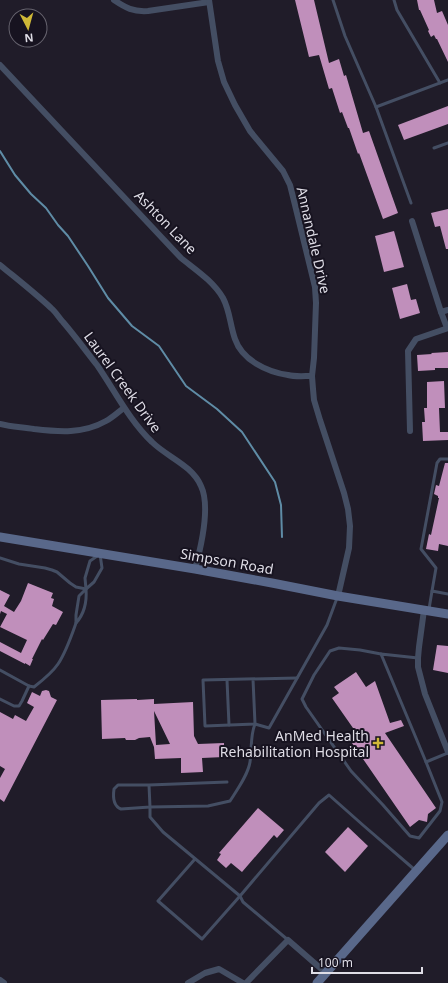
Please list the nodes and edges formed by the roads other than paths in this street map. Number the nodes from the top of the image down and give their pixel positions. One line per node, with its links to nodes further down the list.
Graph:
1 (114, 0): 4 (street)
2 (333, 0): 8 (lane)
3 (394, 0): 7 (lane)
4 (209, 1): 17 (street, Annandale Drive)
5 (0, 65): 17 (street, Ashton Lane)
6 (448, 80): 7 (lane)
7 (440, 83): 8 (lane)
8 (376, 107): 11 (lane)
9 (448, 143): 10 (lane)
10 (434, 148)
11 (410, 203)
12 (412, 221): 15 (street)
13 (0, 265): 18 (street, Laurel Creek Drive)
14 (448, 310): 15 (street)
15 (441, 312): 16 (street)
16 (448, 328): 20 (street)
17 (312, 376): 29 (street, Annandale Drive)
18 (124, 408): 19 (street); 25 (street, Laurel Creek Drive)
19 (0, 424)
20 (410, 431)
21 (448, 459): 27 (lane)
22 (0, 537): 23 (street, Simpson Road)
23 (100, 554): 25 (street, Simpson Road); 26 (lane); 26 (lane)
24 (0, 558): 26 (lane)
25 (195, 569): 29 (street, Simpson Road)
26 (86, 589): 32 (lane); 32 (lane)
27 (432, 591): 28 (lane); 30 (lane)
28 (448, 594)
29 (338, 596): 30 (street, Simpson Road); 36 (lane)
30 (426, 610): 31 (street, Simpson Road); 34 (street)
31 (448, 614)
32 (76, 623): 39 (lane)
33 (381, 654): 34 (lane); 44 (lane); 44 (lane)
34 (418, 658): 43 (street)
35 (0, 670): 39 (lane)
36 (297, 678): 37 (lane); 41 (lane)
37 (253, 679): 38 (lane); 41 (lane)
38 (227, 680): 42 (lane); 42 (lane)
39 (29, 686): 40 (lane)
40 (0, 699)
41 (255, 724): 42 (lane); 47 (lane)
42 (229, 725)
43 (448, 752): 44 (lane)
44 (426, 762)
45 (227, 782): 46 (lane)
46 (149, 785): 47 (lane); 47 (lane)
47 (150, 807): 49 (lane)
48 (448, 835): 50 (street)
49 (195, 859): 51 (lane); 51 (lane)
50 (416, 871): 51 (lane); 53 (street)
51 (240, 896): 52 (lane)
52 (288, 940): 53 (street); 58 (street)
53 (326, 973): 59 (street)
54 (0, 980): 55 (street)
55 (4, 983)
56 (188, 983): 57 (street)
57 (242, 983)
58 (246, 983)
59 (317, 983)

